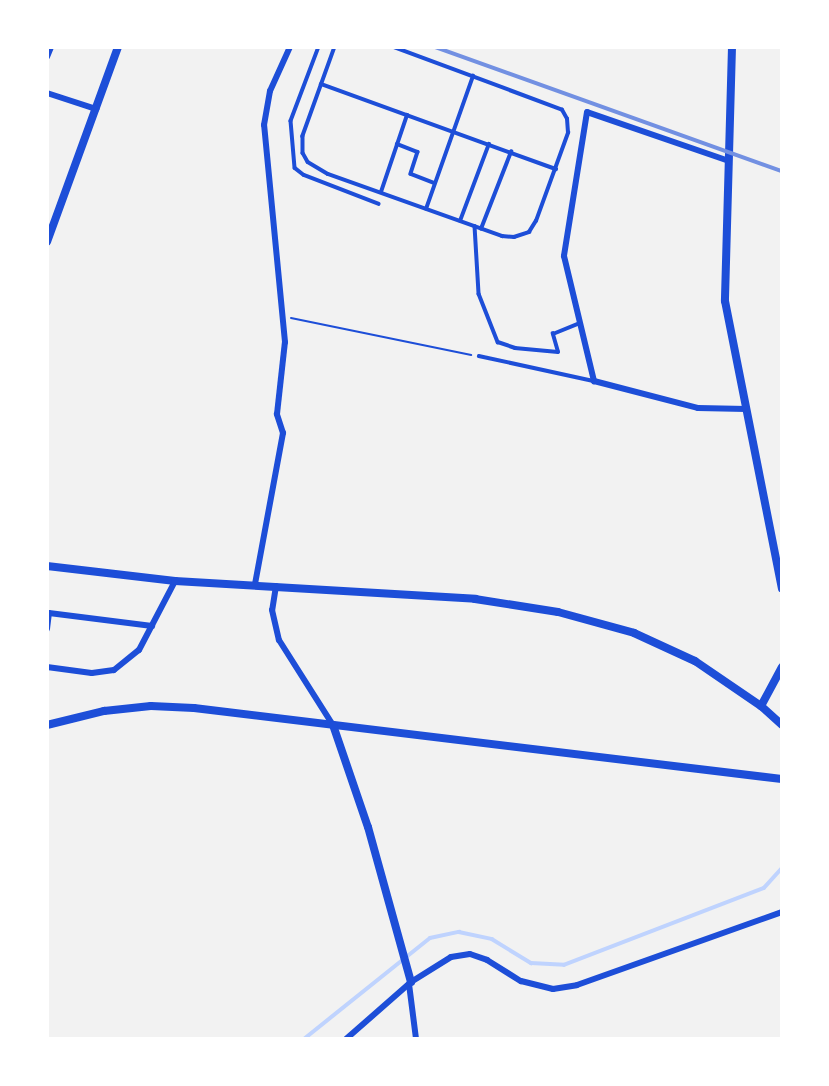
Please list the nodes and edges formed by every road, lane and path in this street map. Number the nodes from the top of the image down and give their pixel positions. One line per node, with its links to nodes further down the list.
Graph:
1 (51, 47): 8 (street)
2 (118, 47): 12 (street)
3 (290, 47): 28 (street)
4 (319, 47): 22 (lane)
5 (335, 47): 10 (lane)
6 (393, 47): 9 (lane)
7 (732, 47): 18 (street)
8 (47, 57)
9 (473, 76): 14 (lane); 19 (lane)
10 (321, 84): 13 (lane); 21 (lane)
11 (47, 93): 12 (street)
12 (96, 109): 27 (street)
13 (407, 115): 14 (lane); 15 (lane)
14 (453, 131): 16 (lane); 20 (lane)
15 (397, 144): 20 (lane); 21 (lane)
16 (489, 145): 17 (lane); 24 (lane)
17 (511, 152): 19 (lane); 26 (lane)
18 (729, 161): 29 (street); 32 (street)
19 (555, 169): 26 (lane)
20 (435, 184): 23 (lane)
21 (380, 193): 23 (lane)
22 (379, 204)
23 (426, 209): 24 (lane)
24 (460, 221): 25 (lane)
25 (475, 226): 26 (lane); 29 (lane)
26 (481, 229)
27 (48, 239)
28 (282, 316): 30 (path); 35 (street)
29 (580, 323): 31 (street)
30 (478, 356): 31 (lane)
31 (594, 381): 32 (street)
32 (746, 409): 37 (street)
33 (47, 566): 34 (street)
34 (174, 581): 35 (street); 38 (street)
35 (255, 584): 36 (street)
36 (276, 586): 42 (street); 44 (street)
37 (782, 588)
38 (152, 625): 39 (street); 40 (street)
39 (47, 629)
40 (47, 667)
41 (782, 667): 42 (street)
42 (761, 706): 45 (street)
43 (47, 725): 44 (street)
44 (333, 725): 46 (street); 48 (street)
45 (782, 726)
46 (782, 779)
47 (782, 912): 48 (street)
48 (410, 983): 49 (street); 50 (street)
49 (346, 1039)
50 (415, 1039)

